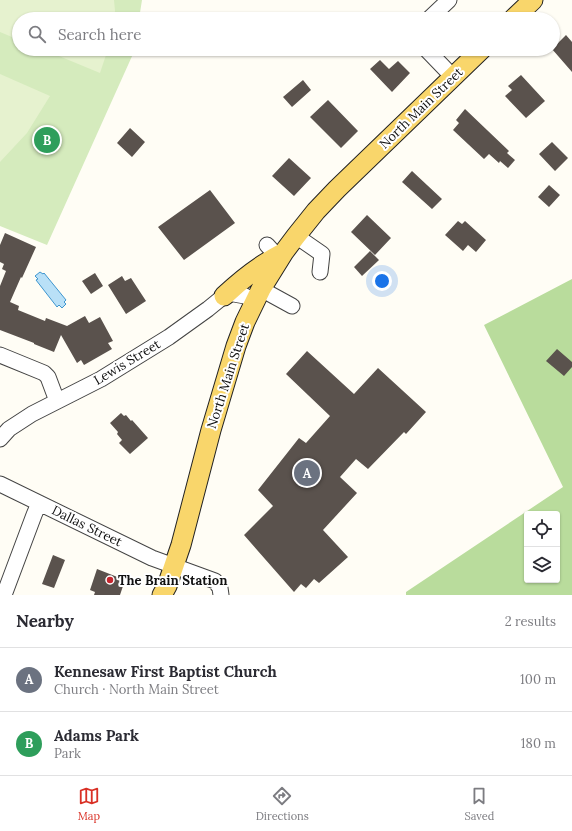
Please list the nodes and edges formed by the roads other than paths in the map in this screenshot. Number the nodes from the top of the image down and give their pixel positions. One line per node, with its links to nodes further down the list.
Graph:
1 (449, 0): 3 (street)
2 (533, 0): 4 (main road)
3 (436, 12)
4 (520, 12)
5 (433, 56): 7 (street)
6 (475, 56): 7 (main road, North Main Street)
7 (453, 77): 8 (main road, North Main Street)
8 (296, 236): 9 (main road, North Main Street); 10 (street)
9 (276, 251): 11 (main road, North Main Street); 12 (main road)
10 (320, 272)
11 (258, 295): 12 (street); 13 (street); 19 (main road, North Main Street)
12 (224, 296): 15 (street, Lewis Street)
13 (292, 306)
14 (0, 355): 15 (street)
15 (57, 401): 16 (street, Lewis Street)
16 (0, 439)
17 (0, 484): 18 (street, Dallas Street)
18 (39, 503): 19 (street, Dallas Street); 20 (street)
19 (175, 566): 21 (main road, North Main Street); 22 (street, Dallas Street)
20 (4, 595)
21 (162, 595)
22 (221, 595)

